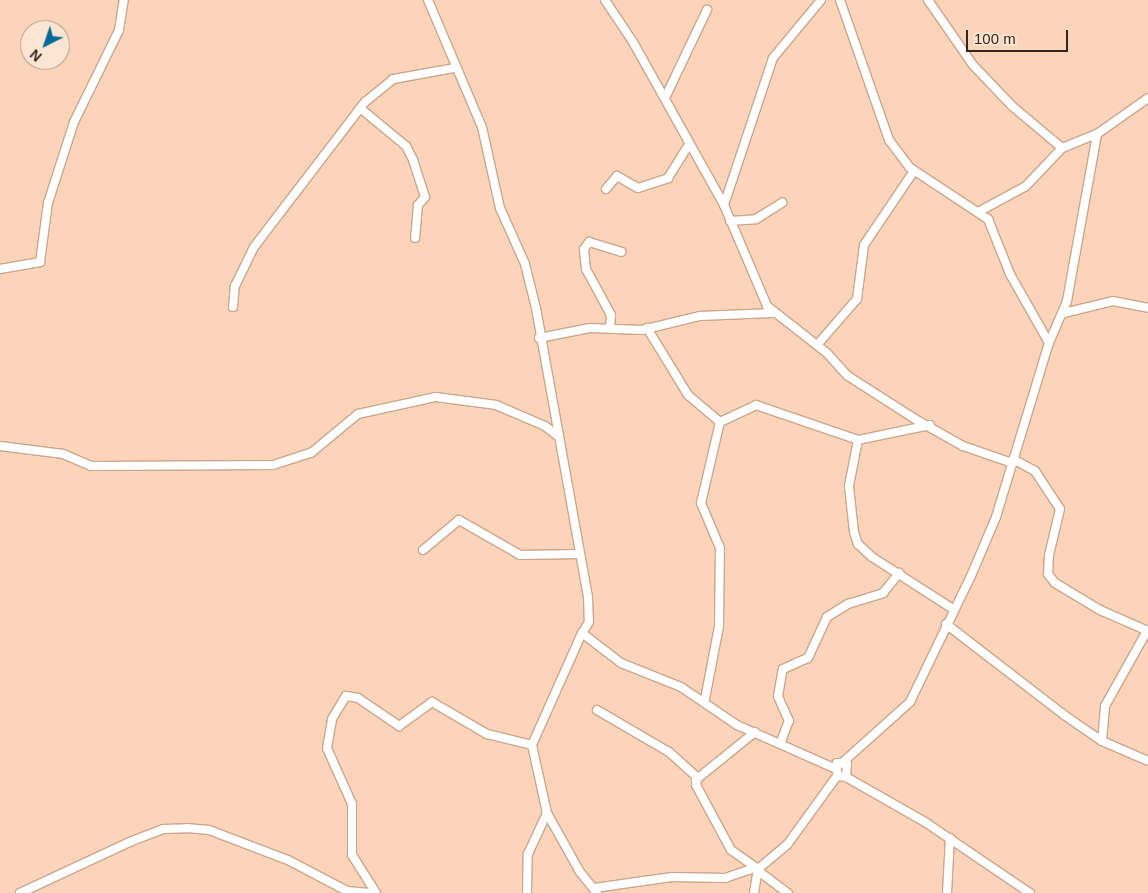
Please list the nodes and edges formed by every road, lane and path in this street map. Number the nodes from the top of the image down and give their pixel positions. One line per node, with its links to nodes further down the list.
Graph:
1 (124, 0): 23 (street)
2 (428, 0): 8 (street)
3 (605, 0): 9 (street)
4 (821, 0): 18 (street)
5 (840, 0): 15 (street)
6 (928, 0): 14 (street)
7 (707, 10): 9 (street)
8 (454, 68): 11 (street); 30 (street)
9 (665, 98): 13 (street)
10 (1148, 98): 12 (street)
11 (360, 108): 21 (street); 24 (street)
12 (1097, 134): 14 (street); 26 (street)
13 (689, 144): 16 (street); 18 (street)
14 (1062, 148): 19 (street)
15 (914, 171): 19 (street); 32 (street)
16 (606, 189)
17 (782, 203): 20 (street)
18 (724, 205): 20 (street)
19 (980, 211): 31 (street)
20 (730, 220): 27 (street)
21 (415, 238)
22 (620, 252): 28 (street)
23 (0, 269)
24 (233, 307)
25 (1148, 308): 26 (street)
26 (1064, 312): 31 (street)
27 (773, 313): 29 (street); 32 (street)
28 (610, 328): 29 (street); 30 (street)
29 (647, 328): 33 (street)
30 (539, 338): 35 (street)
31 (1049, 343): 38 (street)
32 (817, 345): 34 (street)
33 (720, 422): 36 (street); 47 (street)
34 (930, 425): 36 (street); 38 (street)
35 (558, 436): 37 (street); 40 (street)
36 (858, 440): 41 (street)
37 (0, 446)
38 (1013, 461): 42 (street); 45 (street)
39 (423, 550): 40 (street)
40 (580, 554): 46 (street)
41 (899, 573): 42 (street); 51 (street)
42 (952, 609): 44 (street)
43 (1148, 619): 45 (street)
44 (946, 624): 50 (street); 54 (street)
45 (1146, 630): 50 (street)
46 (582, 633): 47 (street); 52 (street)
47 (705, 699): 49 (street)
48 (596, 710): 58 (street)
49 (755, 732): 51 (street); 58 (street)
50 (1102, 741): 53 (street)
51 (780, 744): 55 (street)
52 (532, 745): 59 (street); 65 (street)
53 (1148, 761)
54 (843, 762): 55 (street); 57 (street)
55 (834, 768): 56 (street)
56 (837, 776): 57 (street); 61 (street)
57 (846, 777): 60 (street)
58 (696, 785): 61 (street)
59 (547, 813): 62 (street); 66 (street)
60 (950, 838): 69 (street); 70 (street)
61 (758, 870): 62 (street); 67 (street); 68 (street)
62 (596, 891)
63 (20, 893): 64 (street)
64 (370, 893)
65 (376, 893)
66 (527, 893)
67 (754, 893)
68 (788, 893)
69 (947, 893)
70 (1030, 893)

